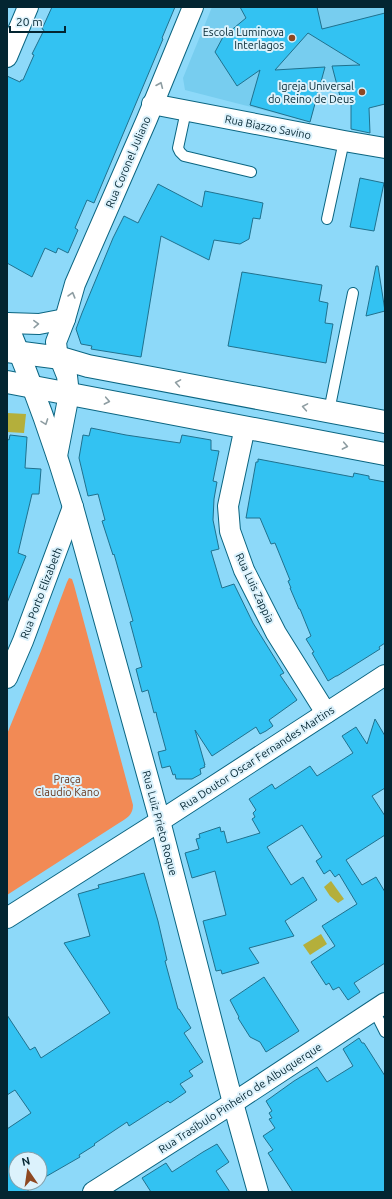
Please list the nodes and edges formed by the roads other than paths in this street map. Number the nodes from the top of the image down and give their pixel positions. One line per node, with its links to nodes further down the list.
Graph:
1 (28, 7): 3 (street)
2 (193, 7): 4 (street, Rua Coronel Juliano, one-way to 2)
3 (7, 57)
4 (152, 104): 5 (street, Rua Biazzo Savino); 11 (street, Rua Coronel Juliano, one-way to 4)
5 (186, 111): 6 (street, Rua Biazzo Savino); 8 (lane)
6 (344, 141): 7 (street, Rua Biazzo Savino); 9 (lane)
7 (385, 148)
8 (251, 172)
9 (327, 218)
10 (353, 293): 18 (lane)
11 (65, 319): 12 (street, one-way to 11); 14 (street, Rua Coronel Juliano)
12 (7, 323): 13 (street, Rua Luiz Prieto Roque)
13 (13, 352): 14 (street); 16 (street, Rua Luiz Prieto Roque)
14 (61, 358): 17 (street, Rua Coronel Juliano); 18 (street, one-way to 14)
15 (7, 382): 16 (street)
16 (32, 388): 17 (street); 22 (street, Rua Luiz Prieto Roque, one-way to 22)
17 (69, 394): 20 (street, one-way to 20); 22 (street, Rua Luiz Prieto Roque)
18 (329, 411): 19 (street)
19 (385, 422)
20 (245, 427): 21 (street, one-way to 21); 26 (street, Rua Luis Zappia)
21 (385, 454)
22 (57, 456): 23 (street, Rua Luiz Prieto Roque)
23 (73, 507): 25 (street, Rua Porto Elizabeth); 27 (street, Rua Luiz Prieto Roque)
24 (385, 675): 26 (street, Rua Doutor Oscar Fernandes Martins)
25 (7, 678)
26 (326, 713): 27 (street, Rua Doutor Oscar Fernandes Martins)
27 (160, 821): 28 (street, Rua Doutor Oscar Fernandes Martins); 31 (street, Rua Luiz Prieto Roque)
28 (7, 918)
29 (379, 1006): 30 (lane); 31 (street, Rua Trasíbulo Pinheiro de Albuquerque)
30 (385, 1032)
31 (233, 1104): 32 (street, Rua Trasíbulo Pinheiro de Albuquerque); 33 (street, Rua Luiz Prieto Roque)
32 (93, 1192)
33 (258, 1192)

